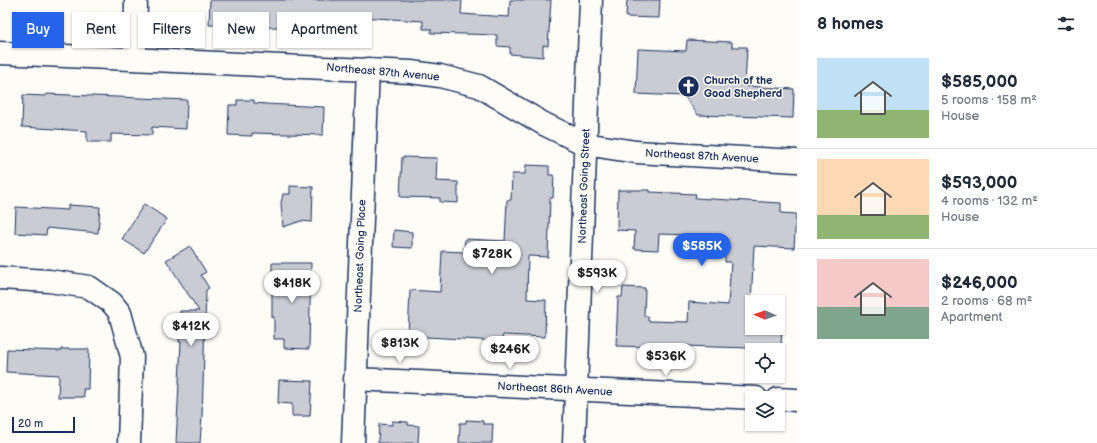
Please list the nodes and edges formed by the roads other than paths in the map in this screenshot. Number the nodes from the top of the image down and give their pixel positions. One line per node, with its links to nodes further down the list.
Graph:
1 (136, 0): 4 (street)
2 (591, 0): 6 (street, Northeast Going Street)
3 (0, 52): 4 (street, Northeast 87th Avenue)
4 (134, 58): 5 (street, Northeast 87th Avenue)
5 (368, 69): 6 (street, Northeast 87th Avenue); 9 (street, Northeast Going Place)
6 (585, 144): 7 (street, Northeast 87th Avenue); 10 (street, Northeast Going Street)
7 (797, 161)
8 (0, 278): 14 (street)
9 (355, 378): 10 (street, Northeast 86th Avenue); 15 (street, Northeast Going Place)
10 (576, 390): 11 (street, Northeast 86th Avenue); 16 (street, Northeast Going Street)
11 (745, 398)
12 (785, 399): 13 (street)
13 (797, 400)
14 (129, 443)
15 (353, 443)
16 (574, 443)

